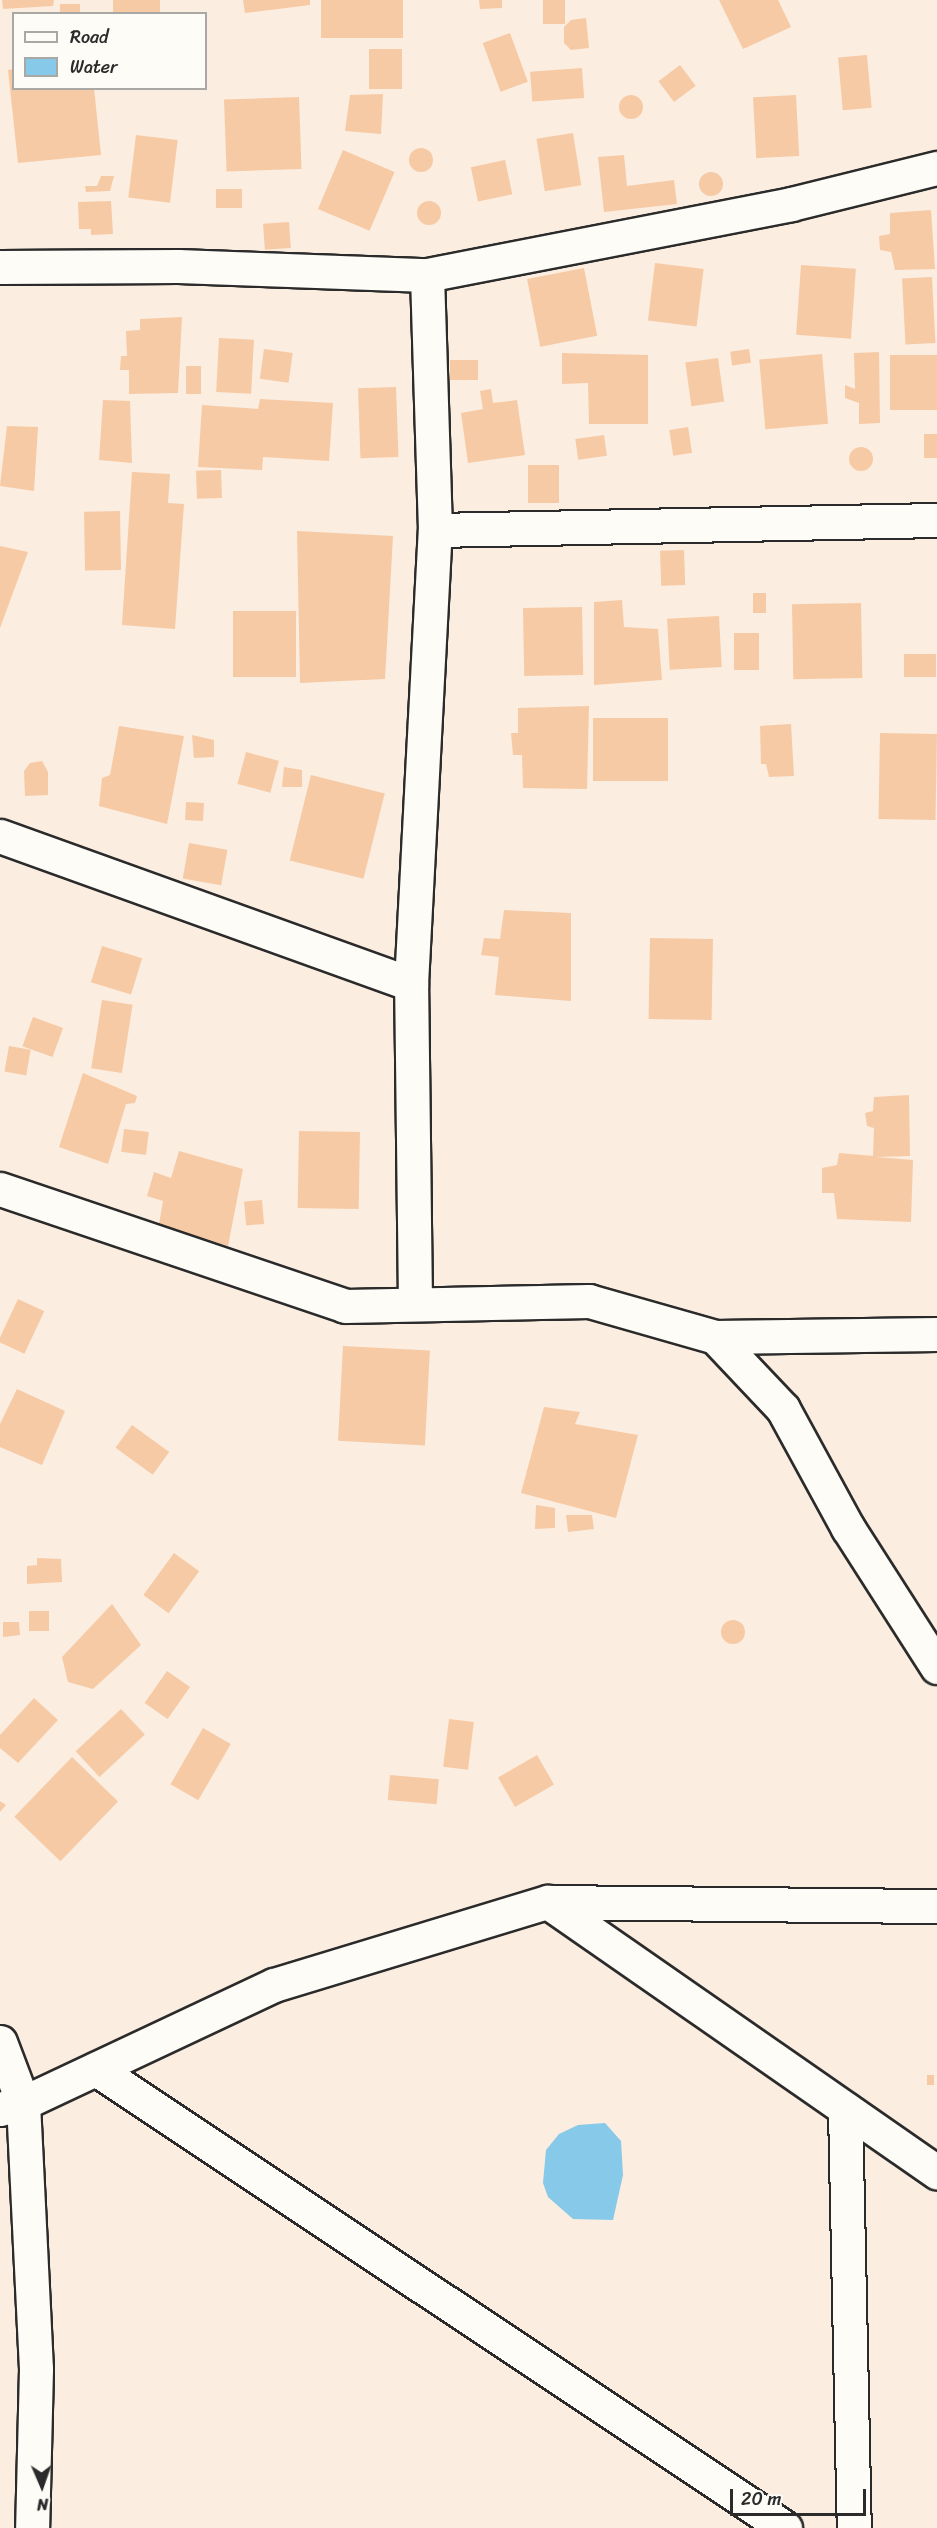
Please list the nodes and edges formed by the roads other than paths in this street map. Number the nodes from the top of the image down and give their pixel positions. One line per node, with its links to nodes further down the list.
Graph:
1 (937, 168): 3 (street)
2 (0, 267): 3 (street)
3 (427, 275): 5 (street)
4 (937, 520): 5 (street)
5 (435, 530): 7 (street)
6 (0, 836): 7 (street)
7 (411, 984): 9 (street)
8 (0, 1189): 9 (street)
9 (415, 1303): 11 (street)
10 (937, 1334): 11 (street)
11 (716, 1337): 12 (street)
12 (937, 1667)
13 (548, 1902): 14 (street); 16 (street); 18 (street)
14 (937, 1906)
15 (0, 2042): 17 (street)
16 (96, 2069): 17 (street); 21 (street)
17 (11, 2106): 20 (street)
18 (845, 2109): 19 (street); 22 (street)
19 (937, 2172)
20 (32, 2528)
21 (785, 2528)
22 (854, 2528)

